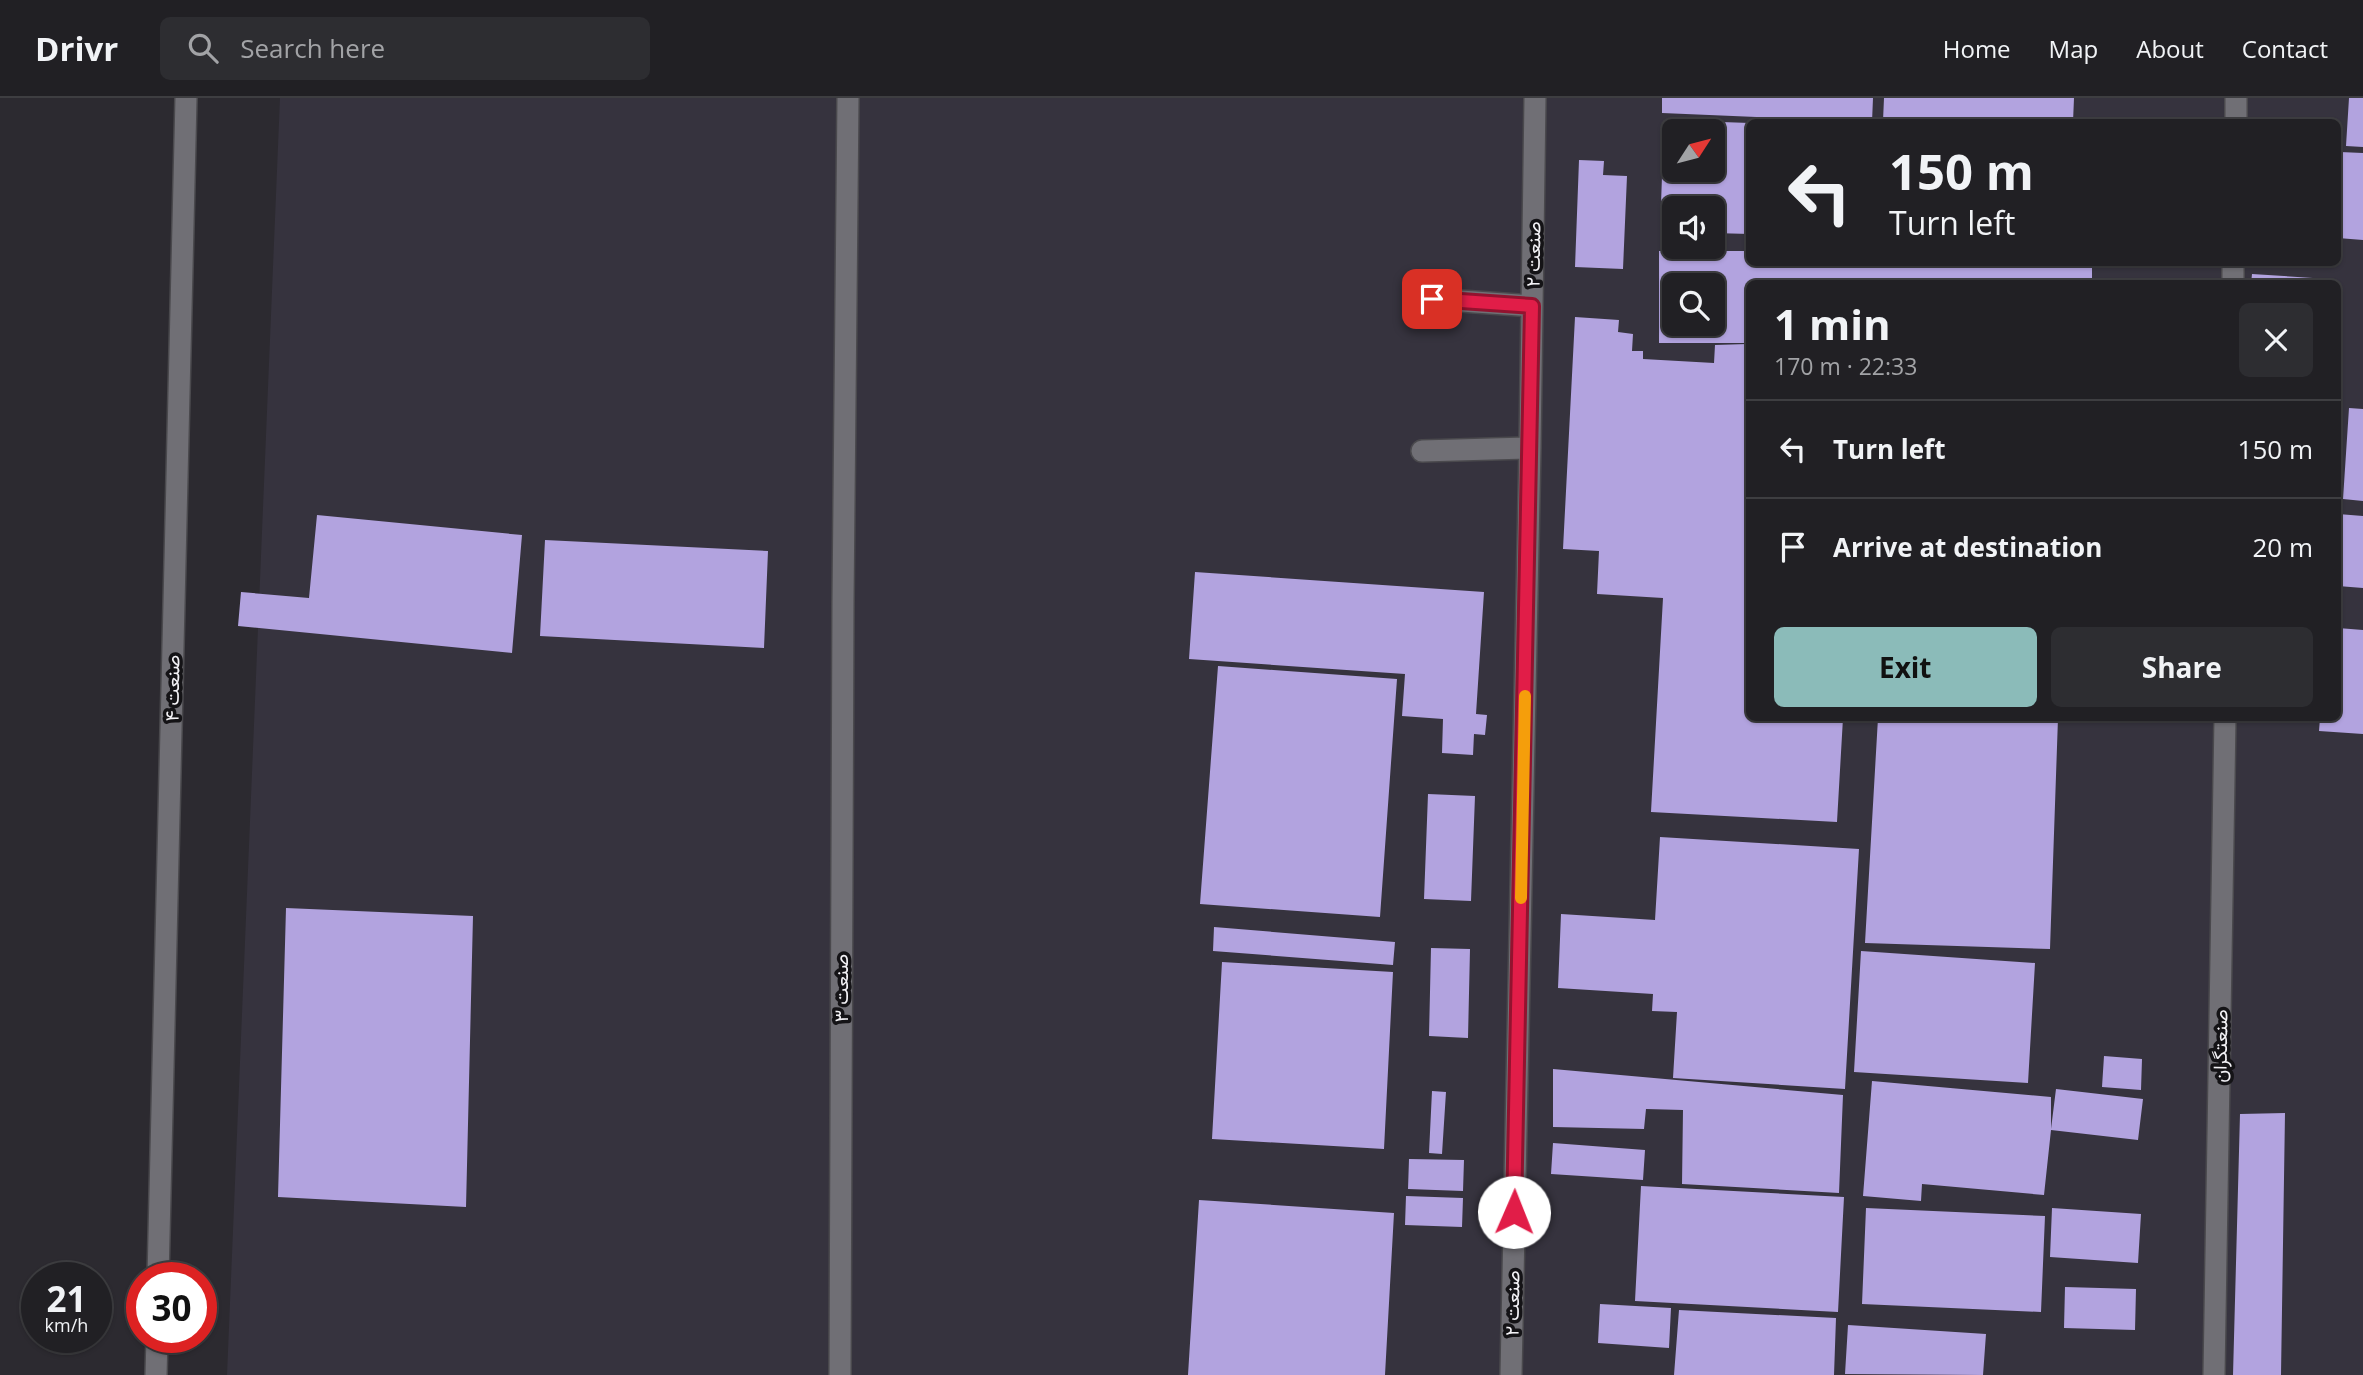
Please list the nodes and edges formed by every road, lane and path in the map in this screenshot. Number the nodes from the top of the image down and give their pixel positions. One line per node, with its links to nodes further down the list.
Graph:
1 (186, 98): 11 (street, صنعت ۴)
2 (848, 98): 14 (street, صنعت ۳)
3 (1535, 98): 7 (street, صنعت ۲)
4 (2236, 98): 5 (street)
5 (2236, 119)
6 (1432, 299): 7 (street)
7 (1532, 306): 8 (street, صنعت ۲)
8 (1531, 448): 9 (street); 15 (street, صنعت ۲)
9 (1422, 451)
10 (2225, 721): 16 (street, صنعتگران)
11 (158, 1262)
12 (157, 1353): 13 (street)
13 (156, 1375)
14 (840, 1375)
15 (1511, 1375)
16 (2214, 1375)

